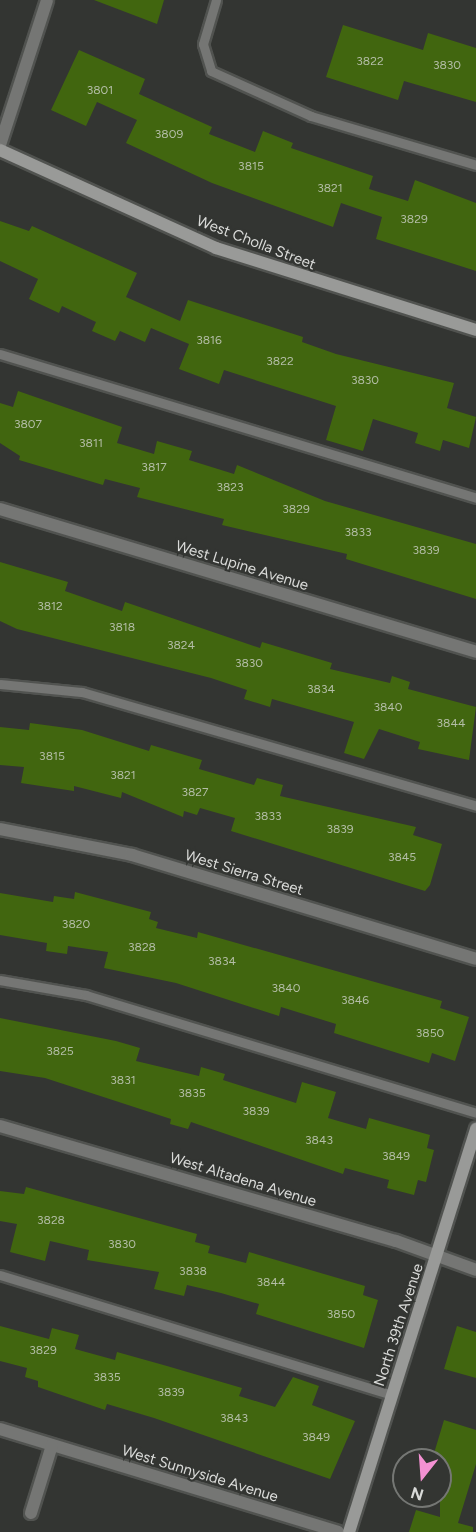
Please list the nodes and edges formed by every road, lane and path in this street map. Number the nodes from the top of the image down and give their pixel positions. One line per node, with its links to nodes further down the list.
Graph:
1 (47, 0): 3 (street)
2 (216, 0): 4 (lane)
3 (0, 148): 5 (street, West Cholla Street)
4 (476, 165)
5 (476, 330)
6 (0, 354): 7 (lane)
7 (476, 498)
8 (0, 509): 9 (street, West Lupine Avenue)
9 (476, 652)
10 (0, 684): 11 (lane)
11 (476, 806)
12 (0, 829): 13 (street, West Sierra Street)
13 (476, 959)
14 (0, 980): 15 (lane)
15 (476, 1113)
16 (0, 1126): 18 (street, West Altadena Avenue)
17 (476, 1128): 18 (street, North 39th Avenue)
18 (437, 1254): 19 (street, West Altadena Avenue); 21 (street, North 39th Avenue)
19 (476, 1270)
20 (0, 1275): 21 (lane)
21 (392, 1395): 26 (street, North 39th Avenue)
22 (0, 1429): 23 (street, West Sunnyside Avenue)
23 (52, 1445): 24 (street); 25 (street, West Sunnyside Avenue)
24 (32, 1513)
25 (338, 1532)
26 (349, 1532)

